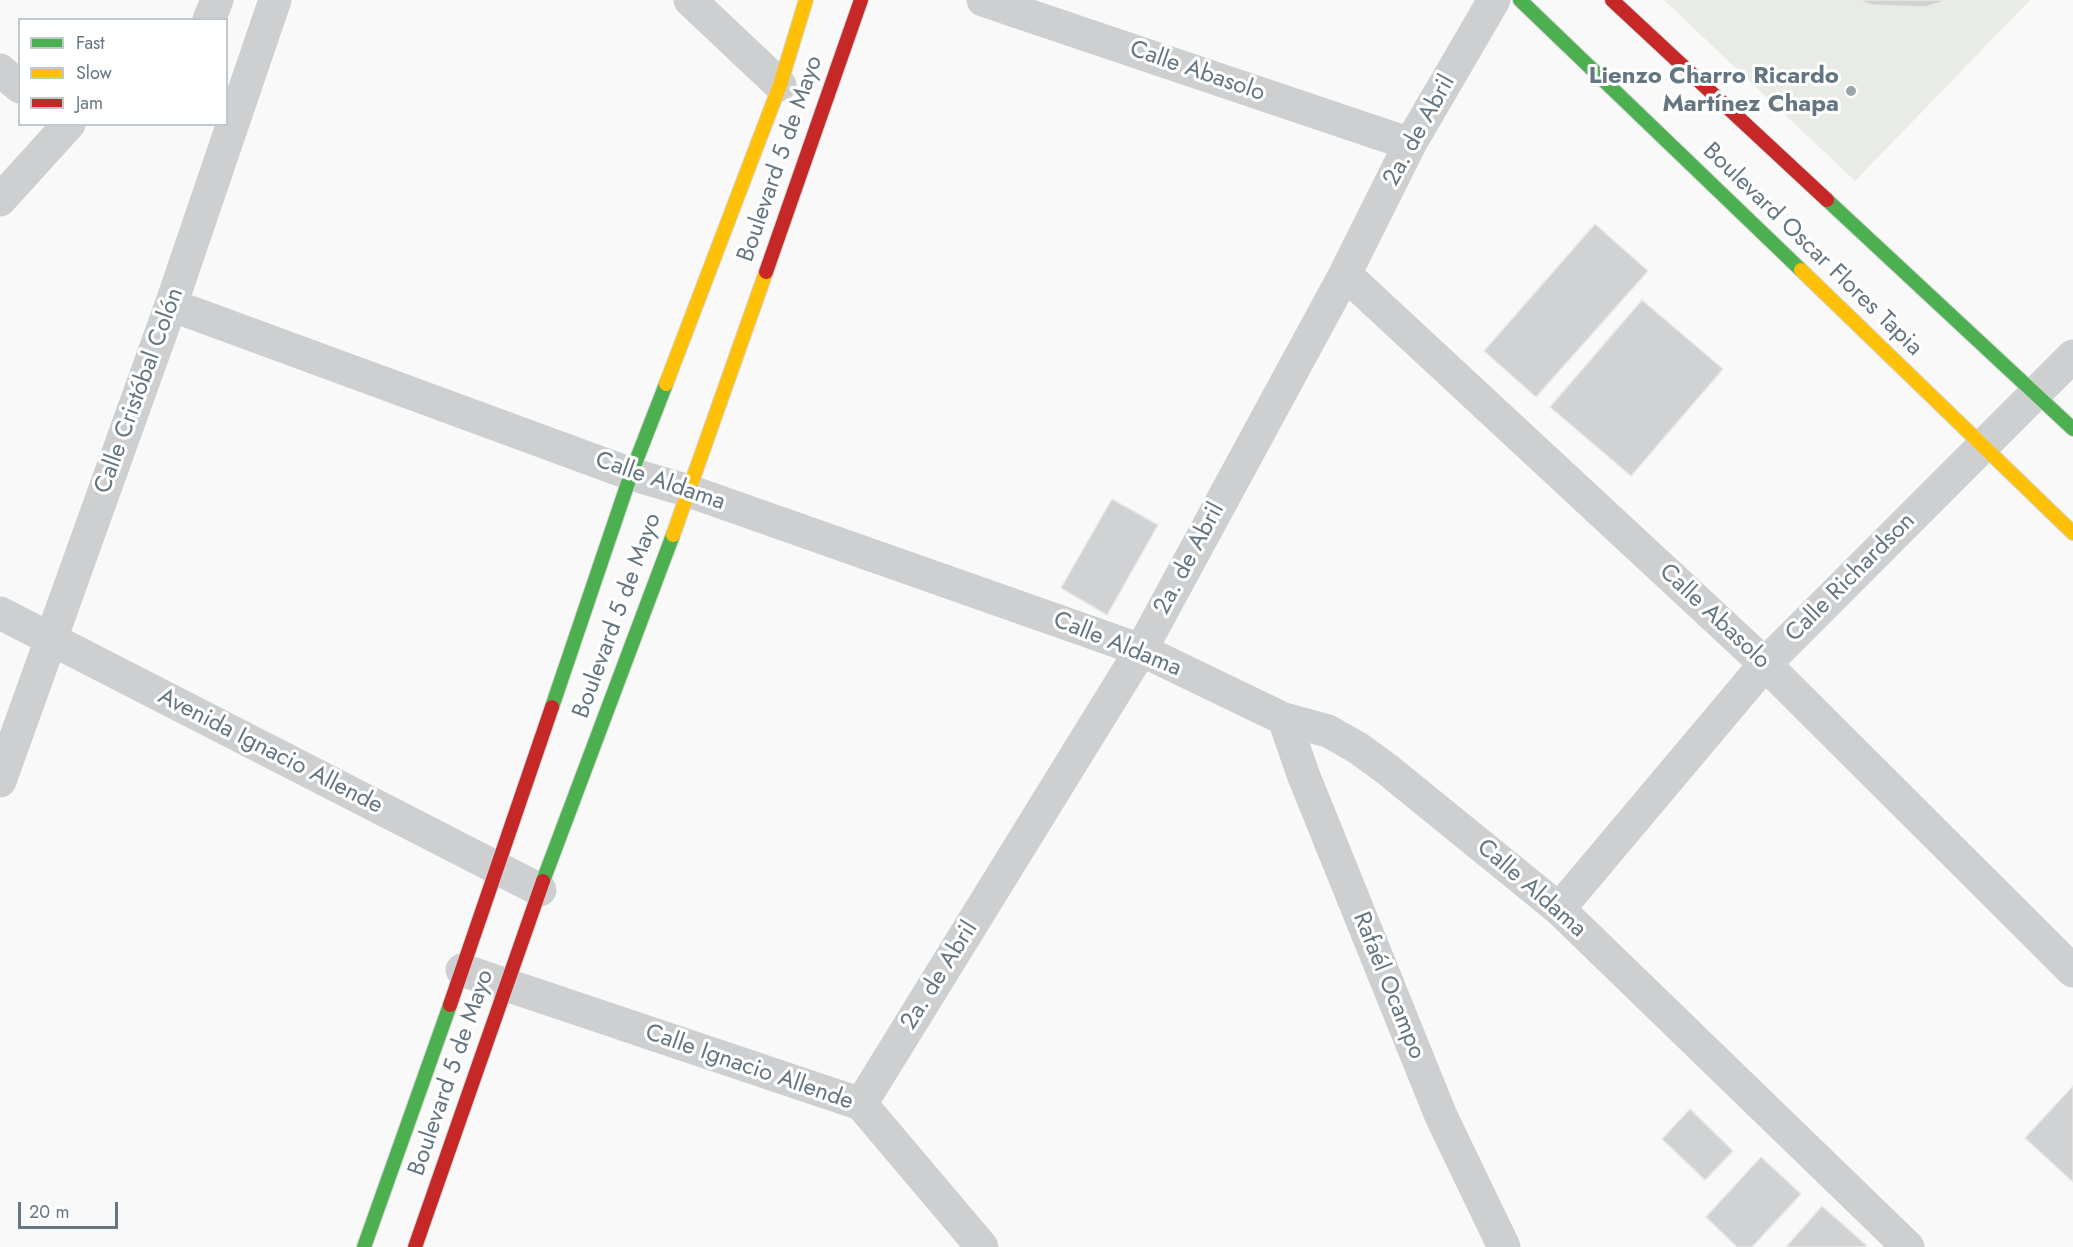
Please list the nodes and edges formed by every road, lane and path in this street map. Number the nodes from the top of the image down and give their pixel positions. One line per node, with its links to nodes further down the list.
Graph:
1 (217, 0): 10 (street)
2 (275, 0): 18 (street, Calle Cristóbal Colón)
3 (690, 0): 13 (street)
4 (806, 0): 13 (street, Boulevard 5 de Mayo)
5 (861, 0): 24 (street, Boulevard 5 de Mayo)
6 (983, 0): 15 (street, Calle Abasolo)
7 (1494, 0): 15 (street, 2a. de Abril)
8 (1520, 0): 22 (street, Boulevard Oscar Flores Tapia)
9 (1612, 0): 20 (street, Boulevard Oscar Flores Tapia)
10 (210, 18)
11 (0, 70): 12 (street)
12 (18, 85)
13 (780, 85): 23 (street, Boulevard 5 de Mayo)
14 (64, 126): 16 (street)
15 (1410, 144): 17 (street, 2a. de Abril)
16 (0, 200)
17 (1345, 274): 28 (street, 2a. de Abril); 29 (street, Calle Abasolo)
18 (171, 305): 23 (street, Calle Aldama); 27 (street, Calle Cristóbal Colón)
19 (2073, 356): 20 (street, Calle Richardson)
20 (2037, 394): 21 (street, Boulevard Oscar Flores Tapia); 22 (street, Calle Richardson)
21 (2073, 429)
22 (1984, 446): 25 (street, Boulevard Oscar Flores Tapia); 29 (street, Calle Richardson)
23 (631, 474): 24 (street, Calle Aldama); 32 (street, Boulevard 5 de Mayo)
24 (689, 491): 28 (street, Calle Aldama); 33 (street, Boulevard 5 de Mayo)
25 (2073, 533)
26 (0, 613): 27 (street, Avenida Ignacio Allende)
27 (51, 639): 31 (street, Calle Cristóbal Colón); 32 (street, Avenida Ignacio Allende)
28 (1141, 650): 30 (street, Calle Aldama); 38 (street, 2a. de Abril)
29 (1765, 664): 34 (street, Calle Richardson); 36 (street, Calle Abasolo)
30 (1284, 719): 34 (street, Calle Aldama); 42 (street, Rafaél Ocampo)
31 (0, 781)
32 (498, 868): 33 (street, Avenida Ignacio Allende); 35 (street, Boulevard 5 de Mayo)
33 (540, 890): 37 (street, Boulevard 5 de Mayo)
34 (1559, 909): 43 (street, Calle Aldama)
35 (462, 970): 37 (street, Calle Ignacio Allende); 39 (street, Boulevard 5 de Mayo)
36 (2073, 971)
37 (507, 986): 38 (street, Calle Ignacio Allende); 40 (street, Boulevard 5 de Mayo)
38 (861, 1104): 41 (street, Calle Ignacio Allende)
39 (364, 1247)
40 (415, 1247)
41 (982, 1247)
42 (1504, 1247)
43 (1908, 1247)

